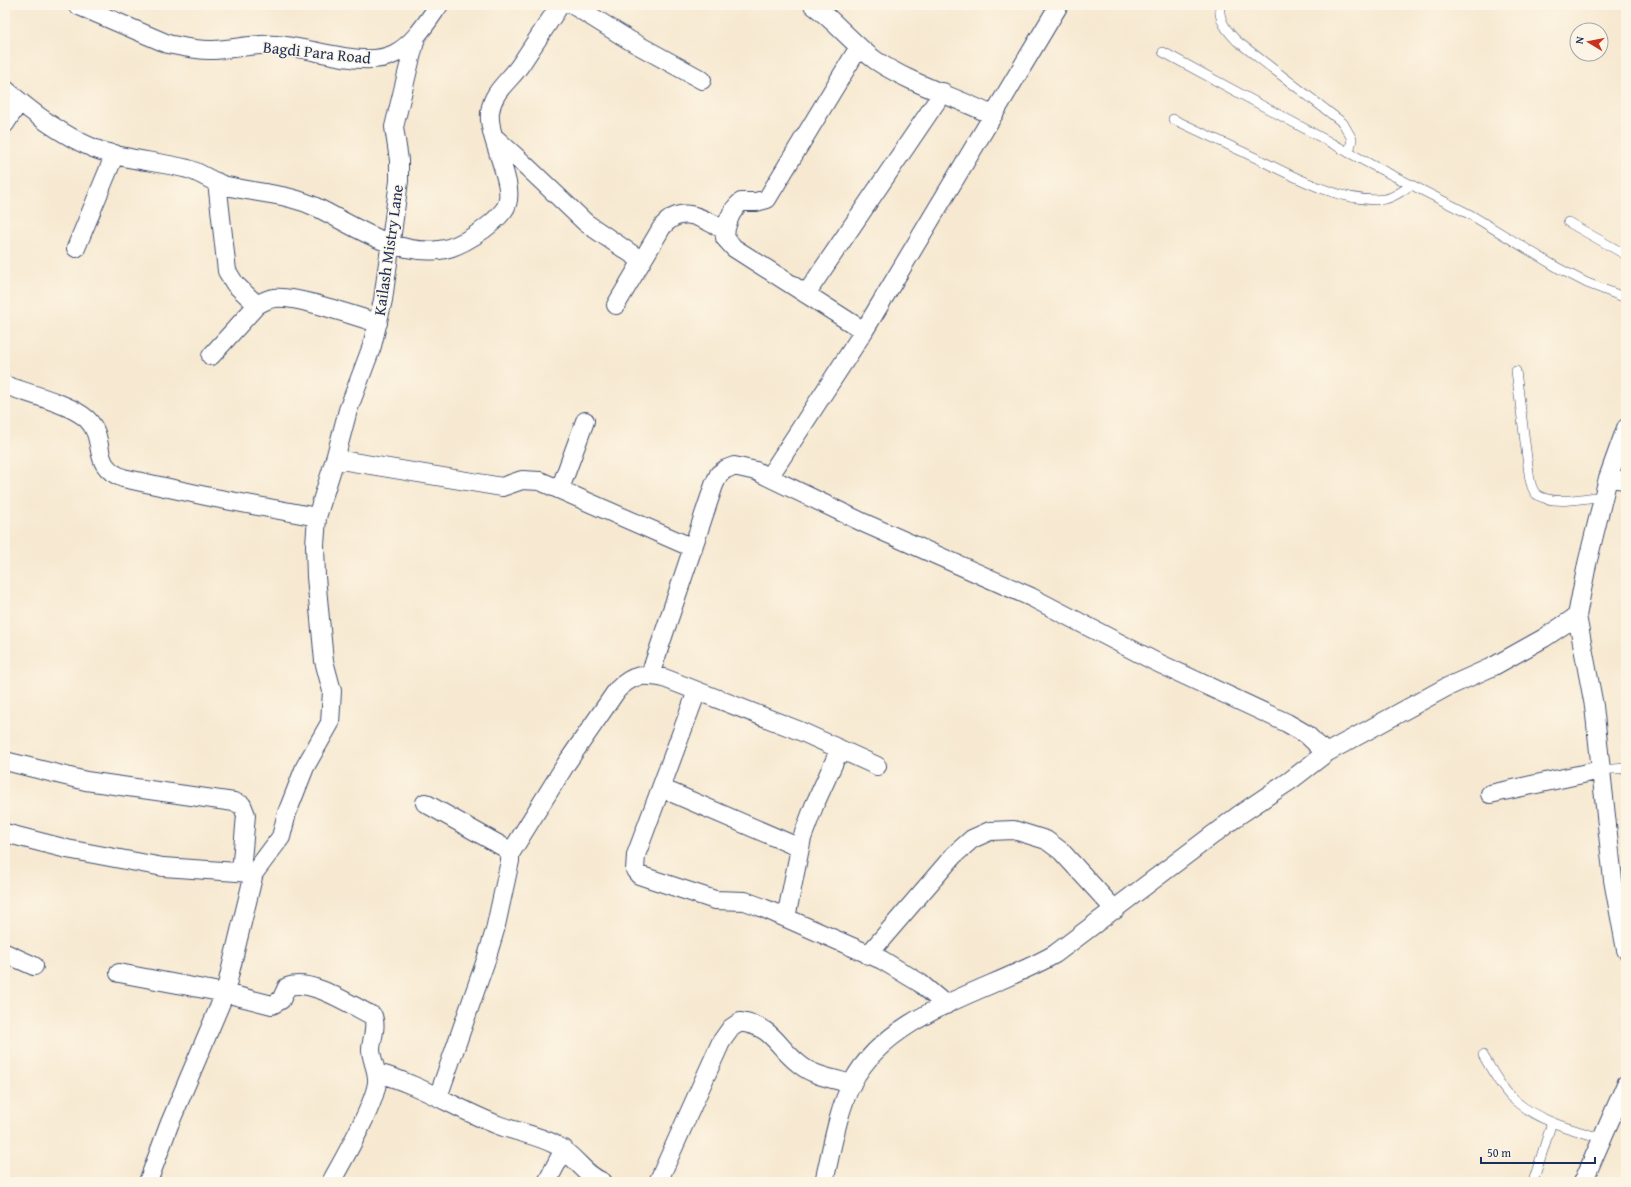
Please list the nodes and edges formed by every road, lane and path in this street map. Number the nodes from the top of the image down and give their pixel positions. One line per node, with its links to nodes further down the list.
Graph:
1 (77, 5): 8 (street, Bagdi Para Road)
2 (439, 5): 8 (street)
3 (560, 5): 18 (street)
4 (573, 5): 11 (street)
5 (813, 5): 9 (street)
6 (1059, 5): 15 (street)
7 (1220, 5): 19 (lane)
8 (416, 37): 25 (street, Kailash Mistry Lane)
9 (859, 47): 13 (street); 24 (street)
10 (1164, 52): 19 (lane)
11 (702, 80)
12 (5, 89): 14 (street)
13 (943, 92): 15 (street); 29 (street)
14 (19, 102): 17 (street); 20 (street)
15 (992, 115): 34 (street)
16 (1173, 119): 22 (lane)
17 (5, 124)
18 (494, 137): 25 (street); 28 (street)
19 (1349, 152): 22 (lane)
20 (115, 154): 21 (street); 26 (street)
21 (217, 182): 25 (street); 31 (street)
22 (1411, 185): 30 (lane)
23 (1568, 222): 27 (lane)
24 (725, 230): 28 (street); 29 (street)
25 (391, 244): 33 (street, Kailash Mistry Lane)
26 (76, 248)
27 (1626, 255)
28 (642, 261): 32 (street)
29 (806, 294): 34 (street)
30 (1626, 298)
31 (257, 305): 33 (street); 35 (street)
32 (616, 305)
33 (378, 323): 40 (street, Kailash Mistry Lane)
34 (864, 331): 41 (street)
35 (211, 356)
36 (1516, 371): 45 (lane)
37 (5, 385): 46 (street)
38 (585, 421): 44 (street)
39 (1626, 428): 42 (street)
40 (335, 459): 44 (street); 46 (street, Kailash Mistry Lane)
41 (769, 477): 47 (street); 52 (street)
42 (1608, 478): 43 (street); 45 (street)
43 (1626, 480)
44 (560, 489): 47 (street)
45 (1604, 496): 48 (street)
46 (317, 516): 63 (street, Kailash Mistry Lane)
47 (693, 548): 49 (street)
48 (1577, 616): 52 (street); 56 (street)
49 (650, 675): 50 (street); 62 (street)
50 (697, 691): 51 (street); 57 (street)
51 (840, 749): 54 (street); 61 (street)
52 (1326, 753): 64 (street)
53 (5, 761): 63 (street)
54 (877, 766)
55 (1626, 768): 56 (lane)
56 (1600, 770): 58 (street); 66 (street)
57 (661, 788): 61 (street); 65 (street)
58 (1490, 794)
59 (426, 803): 62 (street)
60 (5, 833): 63 (street)
61 (800, 848): 65 (street)
62 (510, 854): 77 (street)
63 (248, 873): 71 (street)
64 (1115, 910): 68 (street); 72 (street)
65 (786, 918): 68 (street)
66 (1626, 950)
67 (5, 954): 69 (street)
68 (868, 955): 72 (street)
69 (34, 966)
70 (119, 973): 71 (street)
71 (225, 993): 74 (street); 81 (street)
72 (946, 1005): 75 (street)
73 (1483, 1054): 78 (lane)
74 (377, 1073): 77 (street); 82 (street)
75 (852, 1084): 85 (street); 86 (street)
76 (1626, 1084): 79 (street)
77 (438, 1097): 80 (street)
78 (1552, 1122): 79 (lane); 87 (lane)
79 (1601, 1138): 88 (street)
80 (564, 1149): 83 (street); 84 (street)
81 (148, 1182)
82 (331, 1182)
83 (547, 1182)
84 (603, 1182)
85 (658, 1182)
86 (824, 1182)
87 (1534, 1182)
88 (1583, 1182)

